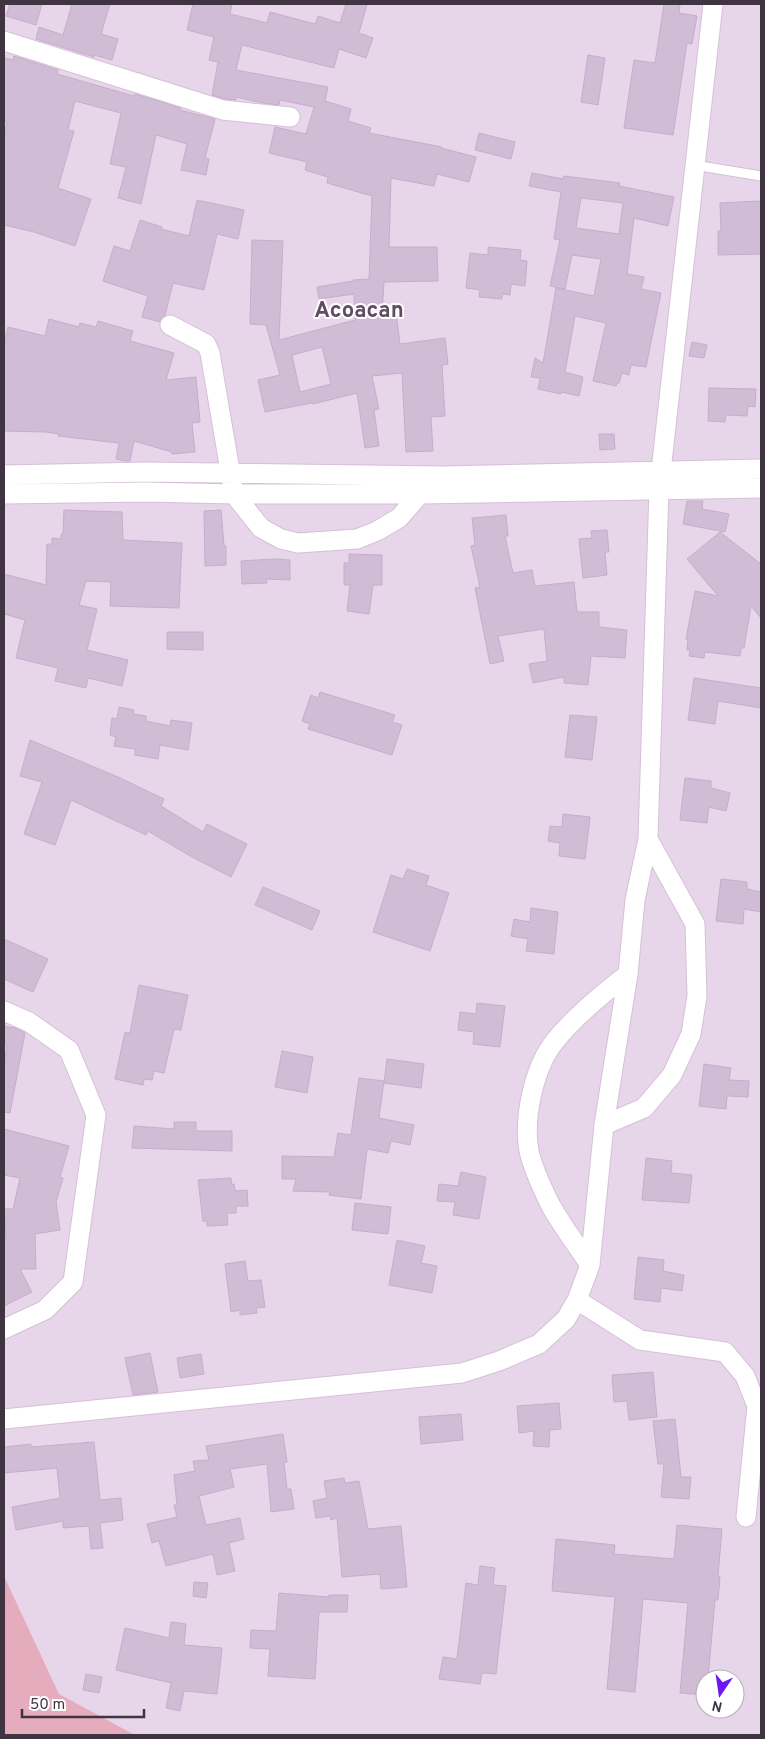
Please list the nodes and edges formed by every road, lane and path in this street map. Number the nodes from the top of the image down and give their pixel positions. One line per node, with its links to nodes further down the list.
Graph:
1 (713, 4): 4 (street)
2 (4, 41): 3 (street)
3 (290, 117)
4 (694, 165): 5 (lane); 10 (street)
5 (761, 176)
6 (170, 325): 8 (street)
7 (761, 469): 10 (street)
8 (230, 474): 9 (street); 10 (street); 13 (street)
9 (4, 475)
10 (660, 481): 11 (street); 14 (street); 15 (street)
11 (761, 488)
12 (4, 494): 13 (street)
13 (234, 494): 14 (street); 14 (street)
14 (420, 494)
15 (648, 839): 16 (street); 18 (street)
16 (628, 974): 18 (street); 19 (street)
17 (4, 1011): 21 (street)
18 (604, 1125): 19 (street)
19 (590, 1265): 20 (street)
20 (576, 1300): 22 (street); 23 (street)
21 (4, 1329)
22 (4, 1419)
23 (746, 1517)

